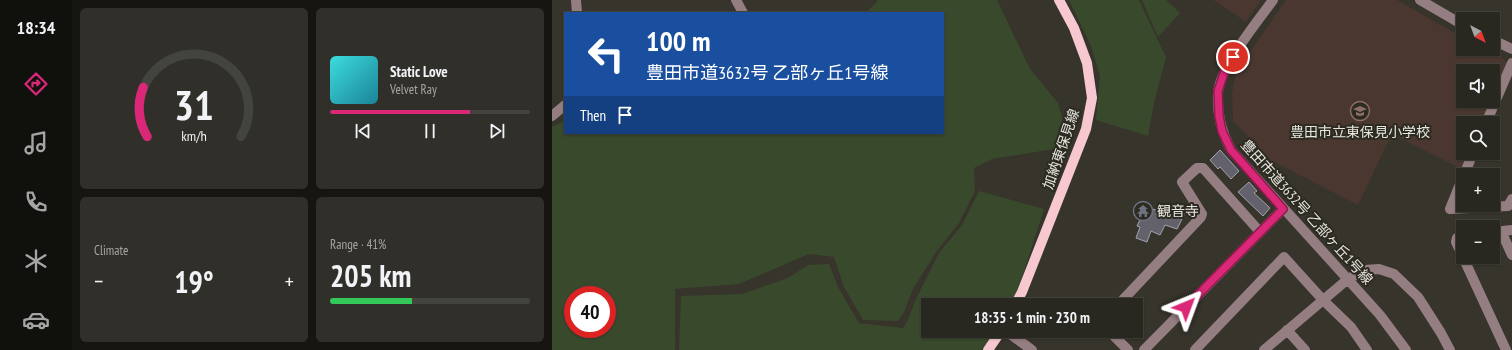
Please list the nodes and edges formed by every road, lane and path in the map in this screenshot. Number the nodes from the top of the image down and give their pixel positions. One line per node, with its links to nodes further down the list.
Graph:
1 (576, 0): 6 (street)
2 (736, 0): 7 (street)
3 (1059, 0): 27 (main road, 加納東保見線)
4 (1273, 0): 18 (street, 豊田市道3632号 乙部ヶ丘1号線)
5 (1420, 0): 8 (street)
6 (577, 12)
7 (742, 12)
8 (1456, 21)
9 (1500, 43): 10 (street)
10 (1512, 49)
11 (1512, 63): 14 (street)
12 (564, 106): 13 (street)
13 (552, 116)
14 (1489, 116)
15 (1456, 195): 19 (street)
16 (1512, 199): 17 (street)
17 (1500, 206)
18 (1283, 209): 22 (street); 26 (street, 豊田市道3632号 乙部ヶ丘1号線)
19 (1456, 209)
20 (1512, 230): 21 (street)
21 (1500, 231)
22 (1260, 232): 28 (street); 37 (street)
23 (1500, 236): 24 (street)
24 (1512, 255)
25 (1466, 264): 44 (street)
26 (1348, 279): 29 (street); 42 (street, 豊田市道3632号 乙部ヶ丘1号線); 43 (street)
27 (1018, 298)
28 (1125, 298)
29 (1323, 300): 30 (street); 38 (street); 41 (street)
30 (1287, 330): 39 (street); 40 (street)
31 (996, 338): 34 (main road)
32 (1016, 338): 35 (street)
33 (1116, 338): 36 (street)
34 (988, 350)
35 (1032, 350)
36 (1128, 350)
37 (1144, 350)
38 (1195, 350)
39 (1264, 350)
40 (1305, 350)
41 (1367, 350)
42 (1406, 350)
43 (1450, 350)
44 (1506, 350)

